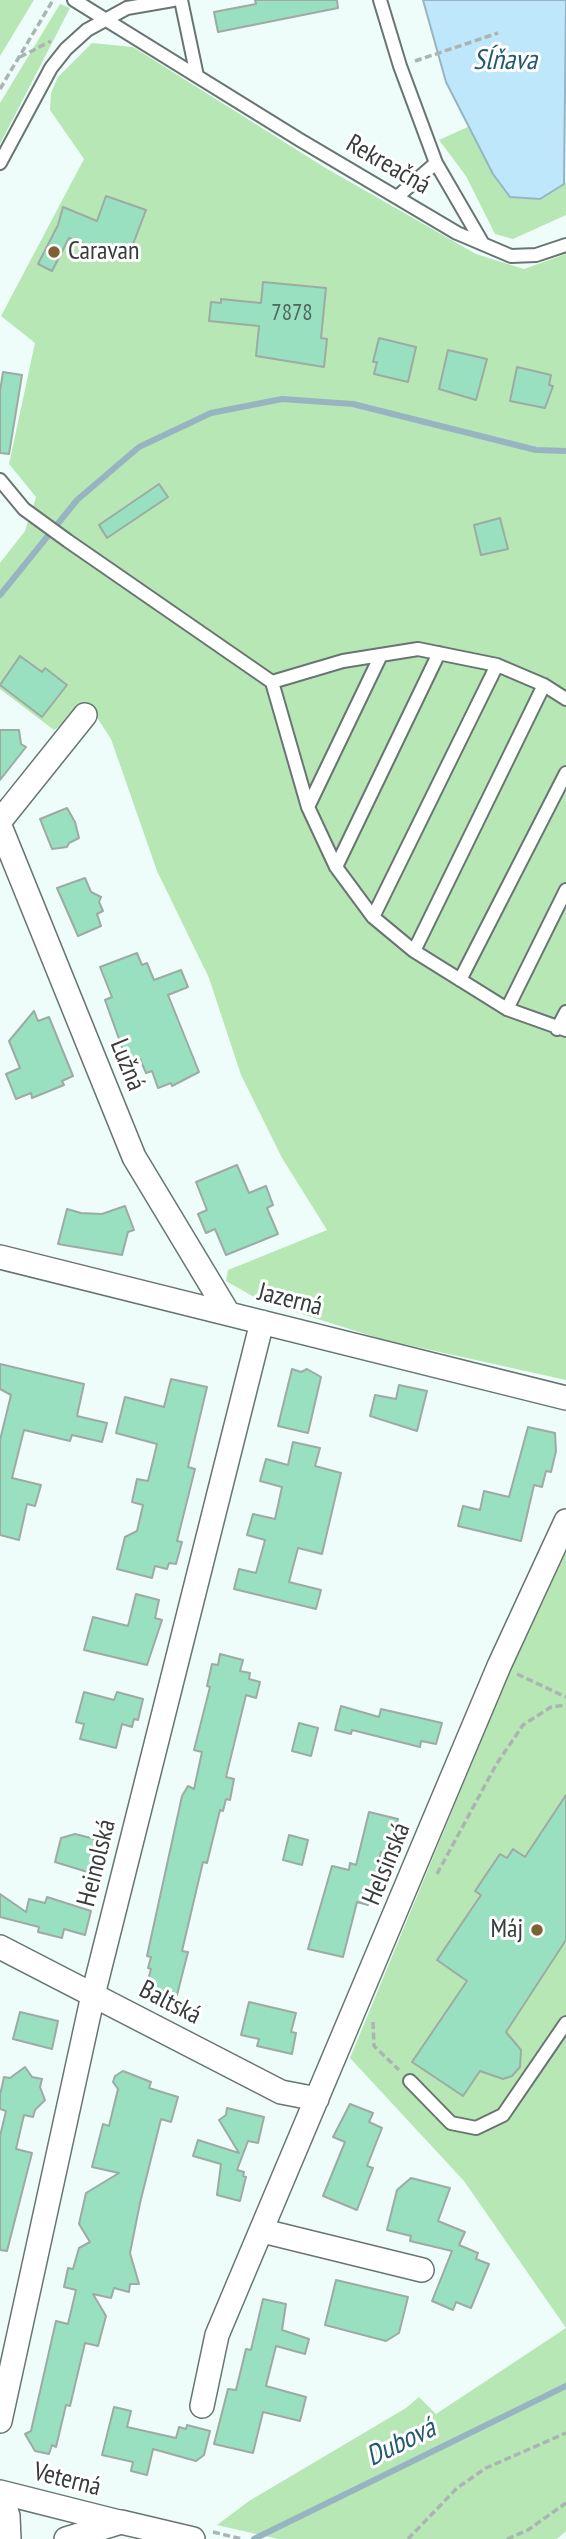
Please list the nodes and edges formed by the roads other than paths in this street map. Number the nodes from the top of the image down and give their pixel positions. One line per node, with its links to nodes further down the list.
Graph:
1 (74, 0): 5 (lane, Rekreačná)
2 (173, 0): 5 (lane)
3 (181, 0): 6 (lane)
4 (380, 0): 8 (lane)
5 (106, 19): 6 (lane, Rekreačná); 7 (lane)
6 (197, 76): 9 (lane, Rekreačná)
7 (0, 163)
8 (436, 163): 9 (lane); 10 (lane)
9 (397, 197): 10 (lane, Rekreačná)
10 (484, 244): 11 (lane, Rekreačná)
11 (566, 244)
12 (0, 480): 16 (lane)
13 (439, 653): 14 (lane); 15 (lane); 23 (lane)
14 (381, 655): 16 (lane); 21 (lane)
15 (497, 665): 17 (lane); 25 (lane)
16 (272, 682): 21 (lane)
17 (544, 685): 18 (lane); 26 (lane)
18 (566, 699)
19 (85, 715): 22 (street)
20 (566, 773): 27 (lane)
21 (308, 807): 23 (lane)
22 (0, 824): 32 (street, Lužná)
23 (336, 867): 25 (lane)
24 (566, 891): 28 (lane)
25 (373, 918): 26 (lane)
26 (414, 951): 27 (lane)
27 (460, 979): 28 (lane)
28 (507, 1009): 30 (lane)
29 (566, 1012): 30 (lane)
30 (562, 1029)
31 (0, 1257): 32 (street, Jazerná)
32 (228, 1313): 33 (street, Jazerná)
33 (262, 1322): 34 (street, Jazerná); 37 (street, Heinolská)
34 (566, 1398)
35 (566, 1521): 40 (street, Helsinská)
36 (0, 1947): 37 (street, Baltská)
37 (93, 1995): 40 (street, Baltská); 44 (street, Heinolská)
38 (566, 2024): 39 (lane)
39 (410, 2081)
40 (317, 2099): 41 (street, Helsinská)
41 (263, 2231): 42 (street); 43 (street, Helsinská)
42 (422, 2270)
43 (202, 2406)
44 (0, 2421)
45 (0, 2493): 46 (street, Veterná); 48 (street)
46 (121, 2522): 47 (street, Veterná); 49 (street)
47 (198, 2536)
48 (9, 2539)
49 (66, 2539)

